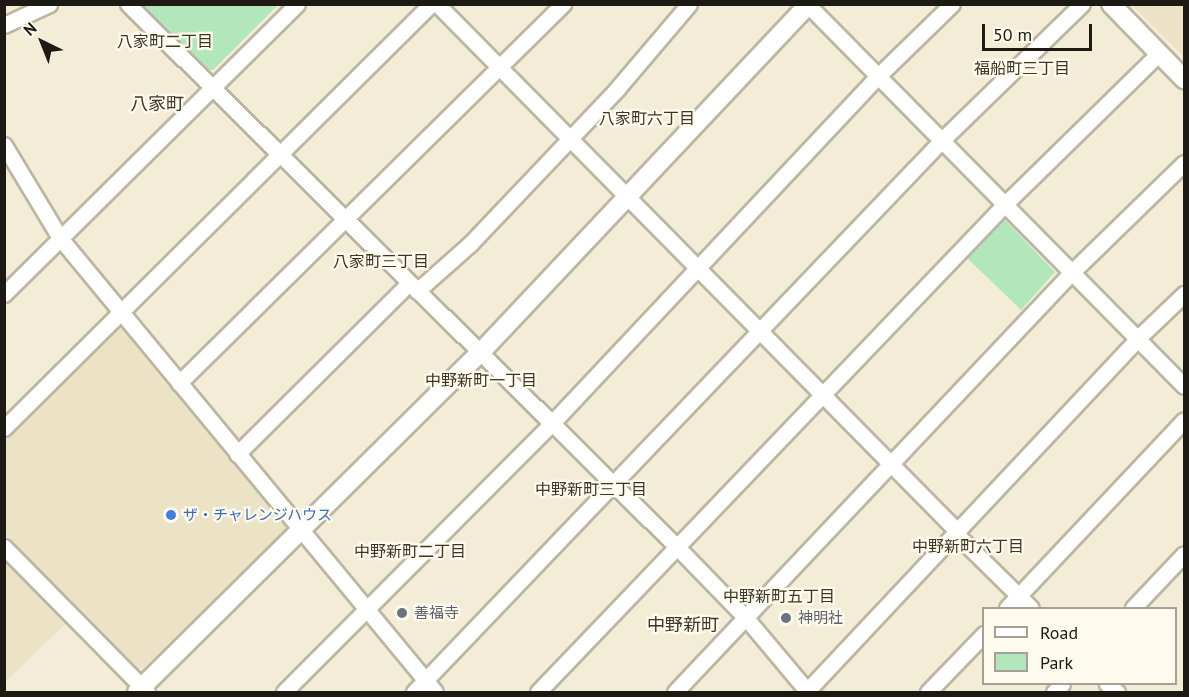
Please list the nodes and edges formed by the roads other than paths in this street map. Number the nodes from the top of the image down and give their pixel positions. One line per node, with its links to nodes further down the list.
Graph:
1 (49, 4): 12 (street)
2 (128, 4): 17 (street)
3 (297, 4): 17 (street)
4 (431, 4): 21 (street)
5 (437, 4): 14 (street)
6 (563, 4): 14 (street)
7 (688, 4): 18 (street)
8 (952, 4): 15 (street)
9 (1082, 4): 19 (street)
10 (1111, 4): 13 (street)
11 (809, 5): 15 (street); 23 (street)
12 (4, 25)
13 (1159, 53): 16 (street); 24 (street)
14 (498, 68): 18 (street); 25 (street)
15 (878, 76): 19 (street); 27 (street)
16 (1185, 79)
17 (213, 88): 21 (street); 26 (street)
18 (568, 139): 23 (street); 29 (street)
19 (942, 140): 24 (street); 33 (street)
20 (6, 152): 26 (street)
21 (278, 153): 25 (street); 32 (street)
22 (1185, 163): 28 (street)
23 (627, 197): 27 (street); 35 (street)
24 (1005, 204): 28 (street); 38 (street)
25 (345, 219): 29 (street); 36 (street)
26 (60, 238): 30 (street); 32 (street)
27 (697, 268): 33 (street); 40 (street)
28 (1072, 272): 34 (street); 43 (street)
29 (413, 287): 35 (street); 42 (street)
30 (4, 294)
31 (1185, 294): 34 (street)
32 (120, 311): 36 (street); 41 (street)
33 (759, 332): 38 (street); 44 (street)
34 (1138, 338): 37 (street); 46 (street)
35 (480, 353): 40 (street); 45 (street)
36 (179, 382): 42 (street)
37 (1185, 386)
38 (822, 396): 43 (street); 48 (street)
39 (1185, 420): 50 (street)
40 (552, 423): 44 (street); 54 (street)
41 (4, 428)
42 (237, 454): 45 (street)
43 (890, 465): 46 (street); 55 (street)
44 (615, 486): 48 (street); 57 (street)
45 (300, 531): 54 (street); 58 (street)
46 (957, 533): 50 (street); 59 (street)
47 (4, 547): 58 (street)
48 (677, 547): 55 (street); 62 (street)
49 (1185, 554): 53 (street)
50 (1019, 597): 51 (street); 52 (street)
51 (1009, 607)
52 (1028, 607)
53 (1135, 607)
54 (367, 610): 57 (street); 60 (street)
55 (746, 618): 59 (street); 63 (street)
56 (982, 636): 64 (street)
57 (430, 687): 61 (street)
58 (142, 691)
59 (807, 692)
60 (284, 693)
61 (414, 693)
62 (538, 693)
63 (675, 693)
64 (928, 693)

